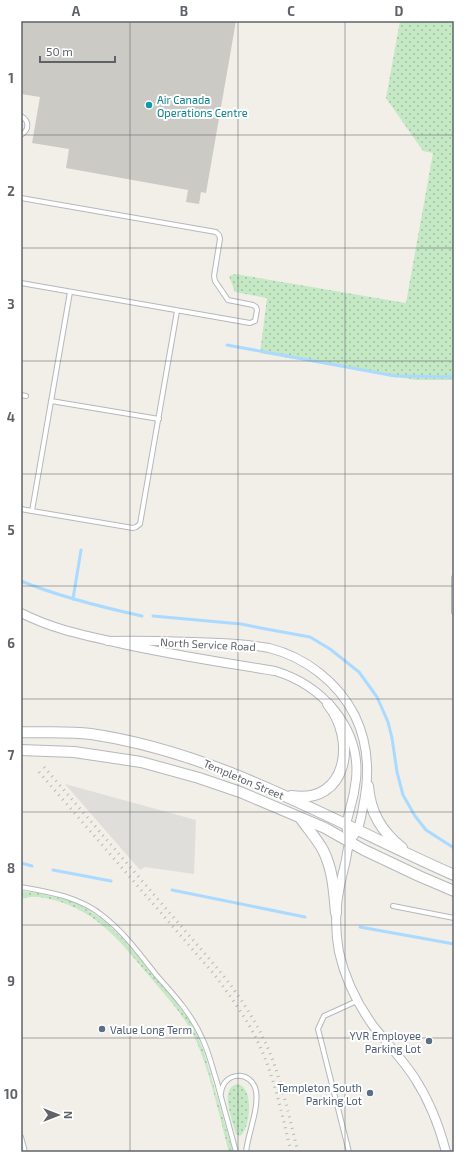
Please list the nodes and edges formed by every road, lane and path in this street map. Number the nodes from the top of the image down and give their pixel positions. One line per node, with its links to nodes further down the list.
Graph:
1 (21, 116): 2 (lane)
2 (21, 135)
3 (21, 198): 6 (lane)
4 (21, 283): 5 (lane)
5 (70, 292): 6 (lane); 7 (lane)
6 (177, 311): 8 (lane)
7 (51, 401): 8 (lane); 10 (lane)
8 (159, 419): 10 (lane)
9 (21, 509): 10 (lane)
10 (32, 511)
11 (454, 578): 12 (lane)
12 (454, 612)
13 (21, 613): 14 (street, North Service Road)
14 (108, 641): 15 (street, North Service Road); 18 (street, North Service Road)
15 (328, 704): 19 (street); 21 (street, North Service Road)
16 (21, 732): 19 (street, Templeton Street)
17 (21, 750): 20 (street, Templeton Street)
18 (368, 786): 22 (street, North Service Road); 24 (street)
19 (283, 795): 21 (street, Templeton Street)
20 (301, 819): 23 (street, Templeton Street); 29 (street)
21 (346, 825): 22 (street, Templeton Street); 23 (street, North Service Road)
22 (357, 830): 23 (street, North Service Road); 24 (street, Templeton Street)
23 (350, 842): 27 (street, Templeton Street); 29 (street)
24 (427, 864): 25 (street, Templeton Street)
25 (454, 875)
26 (21, 887): 32 (lane)
27 (454, 891)
28 (393, 906): 30 (lane)
29 (336, 914): 31 (street)
30 (454, 918)
31 (357, 1001): 37 (lane); 38 (street)
32 (221, 1097): 35 (lane); 36 (lane)
33 (21, 1137): 34 (lane)
34 (25, 1152)
35 (236, 1152)
36 (246, 1152)
37 (349, 1152)
38 (446, 1152)

